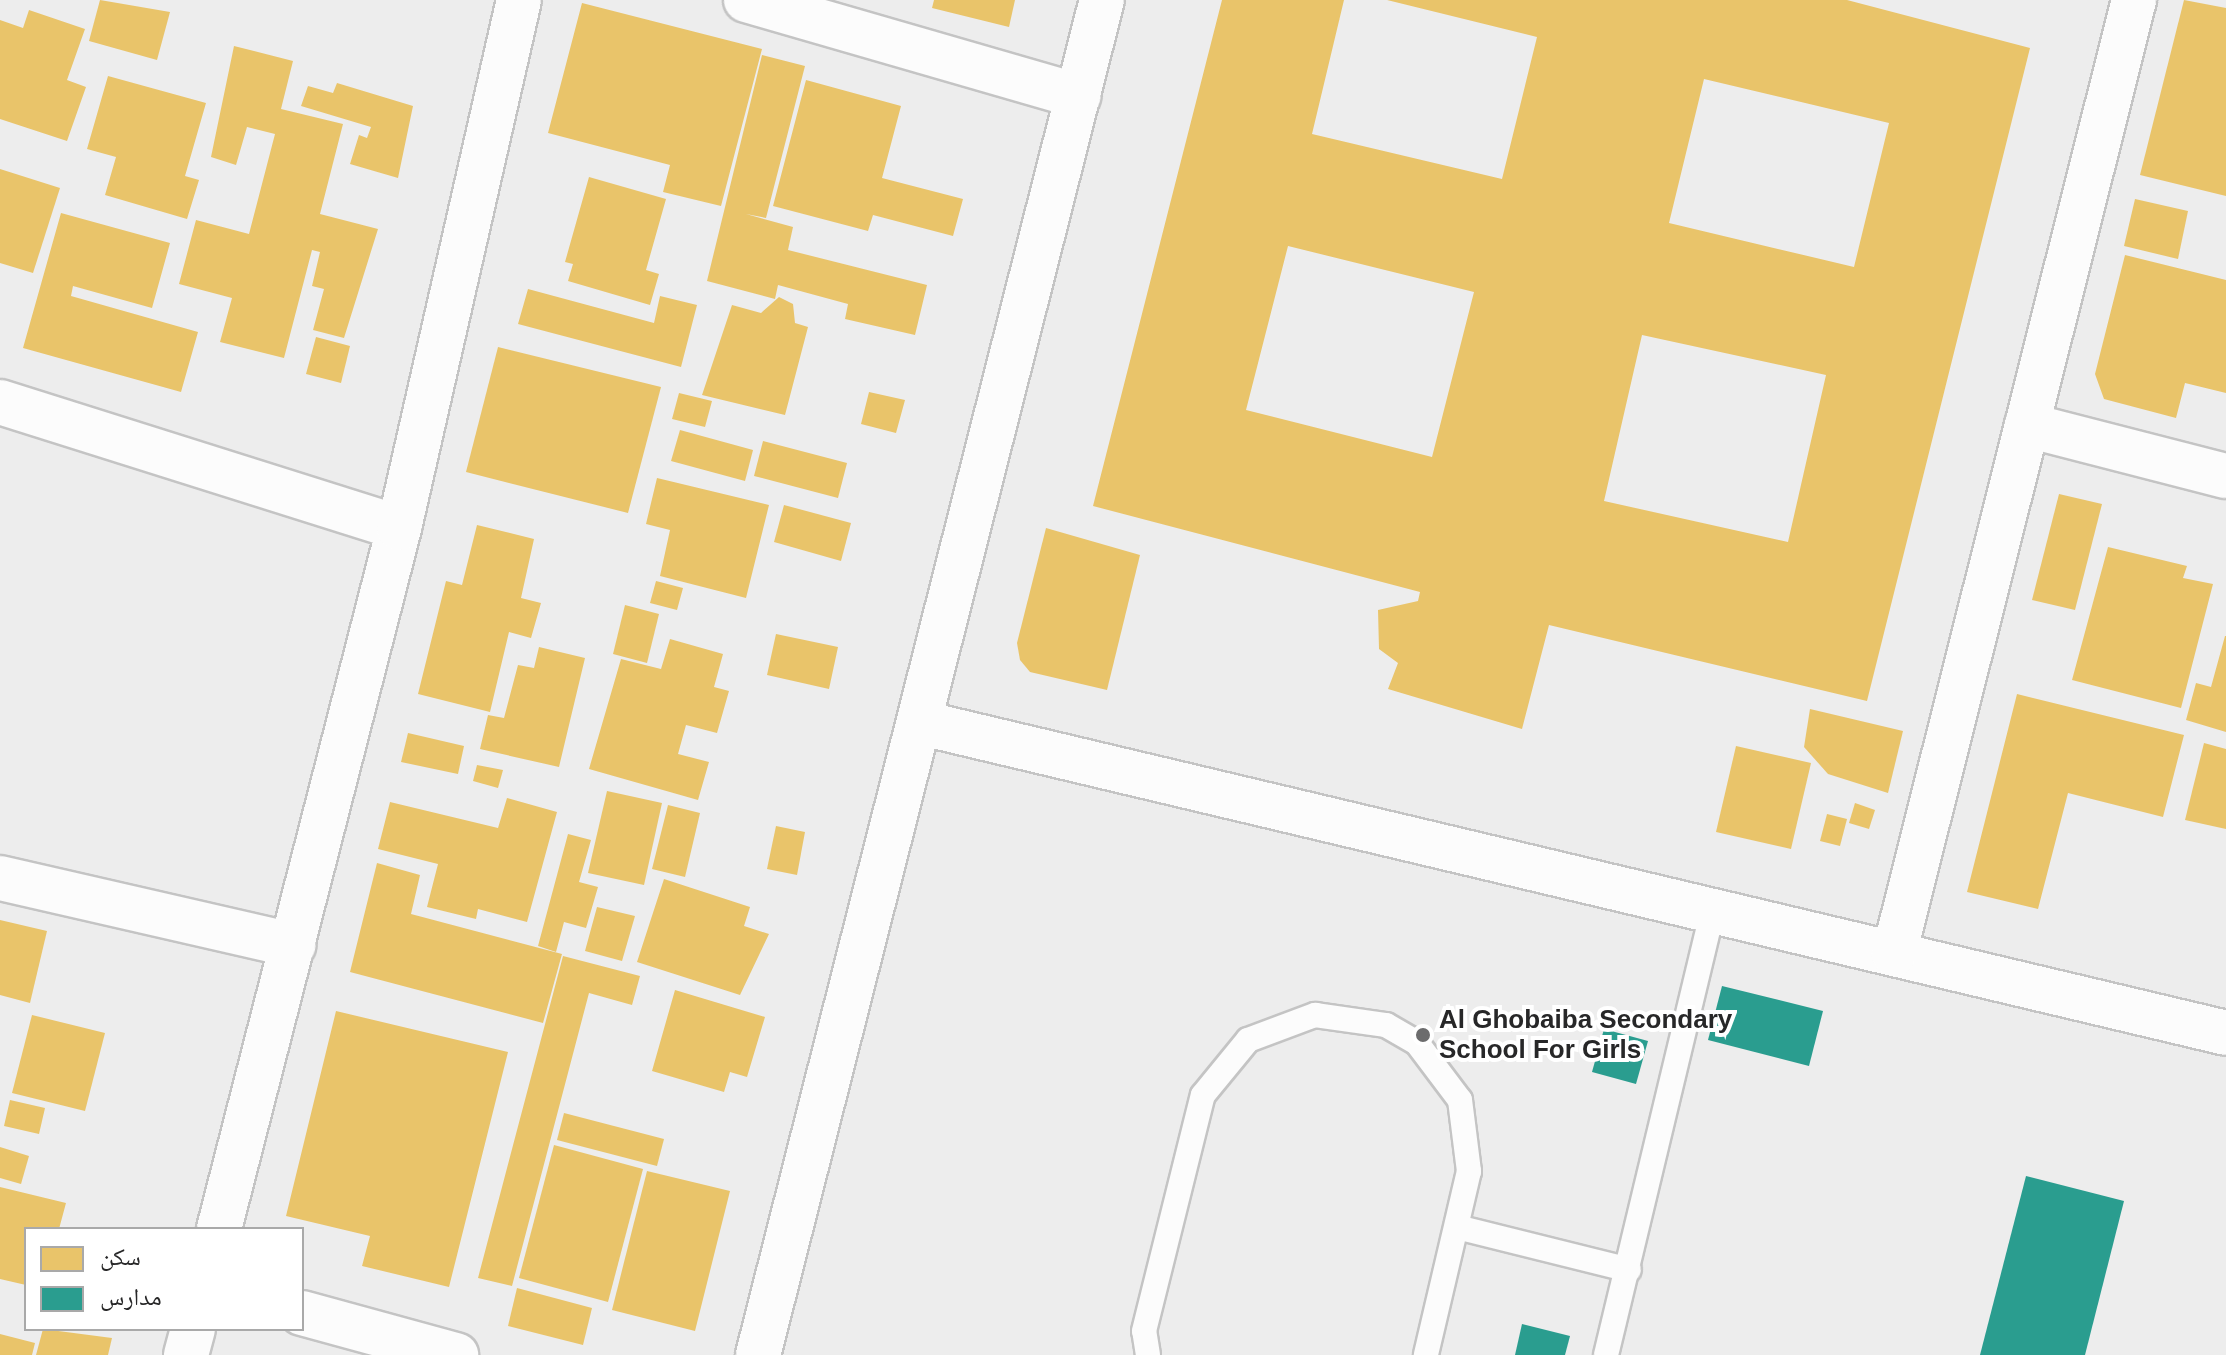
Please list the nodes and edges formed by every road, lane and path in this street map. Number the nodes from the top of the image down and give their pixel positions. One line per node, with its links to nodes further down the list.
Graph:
1 (519, 0): 9 (street)
2 (746, 0): 5 (street)
3 (1102, 0): 5 (street)
4 (2134, 0): 7 (street)
5 (1078, 96): 10 (street)
6 (0, 402): 9 (street)
7 (2027, 425): 8 (street); 14 (street)
8 (2226, 476)
9 (399, 528): 13 (street)
10 (922, 723): 12 (street); 23 (street)
11 (0, 878): 13 (street)
12 (1713, 911): 14 (street); 18 (lane)
13 (293, 945): 16 (street)
14 (1894, 954): 15 (street)
15 (2226, 1033)
16 (220, 1227)
17 (1457, 1227): 18 (lane); 24 (lane); 25 (lane)
18 (1629, 1270): 26 (lane)
19 (304, 1314): 22 (street)
20 (192, 1331): 21 (street)
21 (186, 1355)
22 (456, 1355)
23 (758, 1355)
24 (1148, 1355)
25 (1426, 1355)
26 (1606, 1355)

